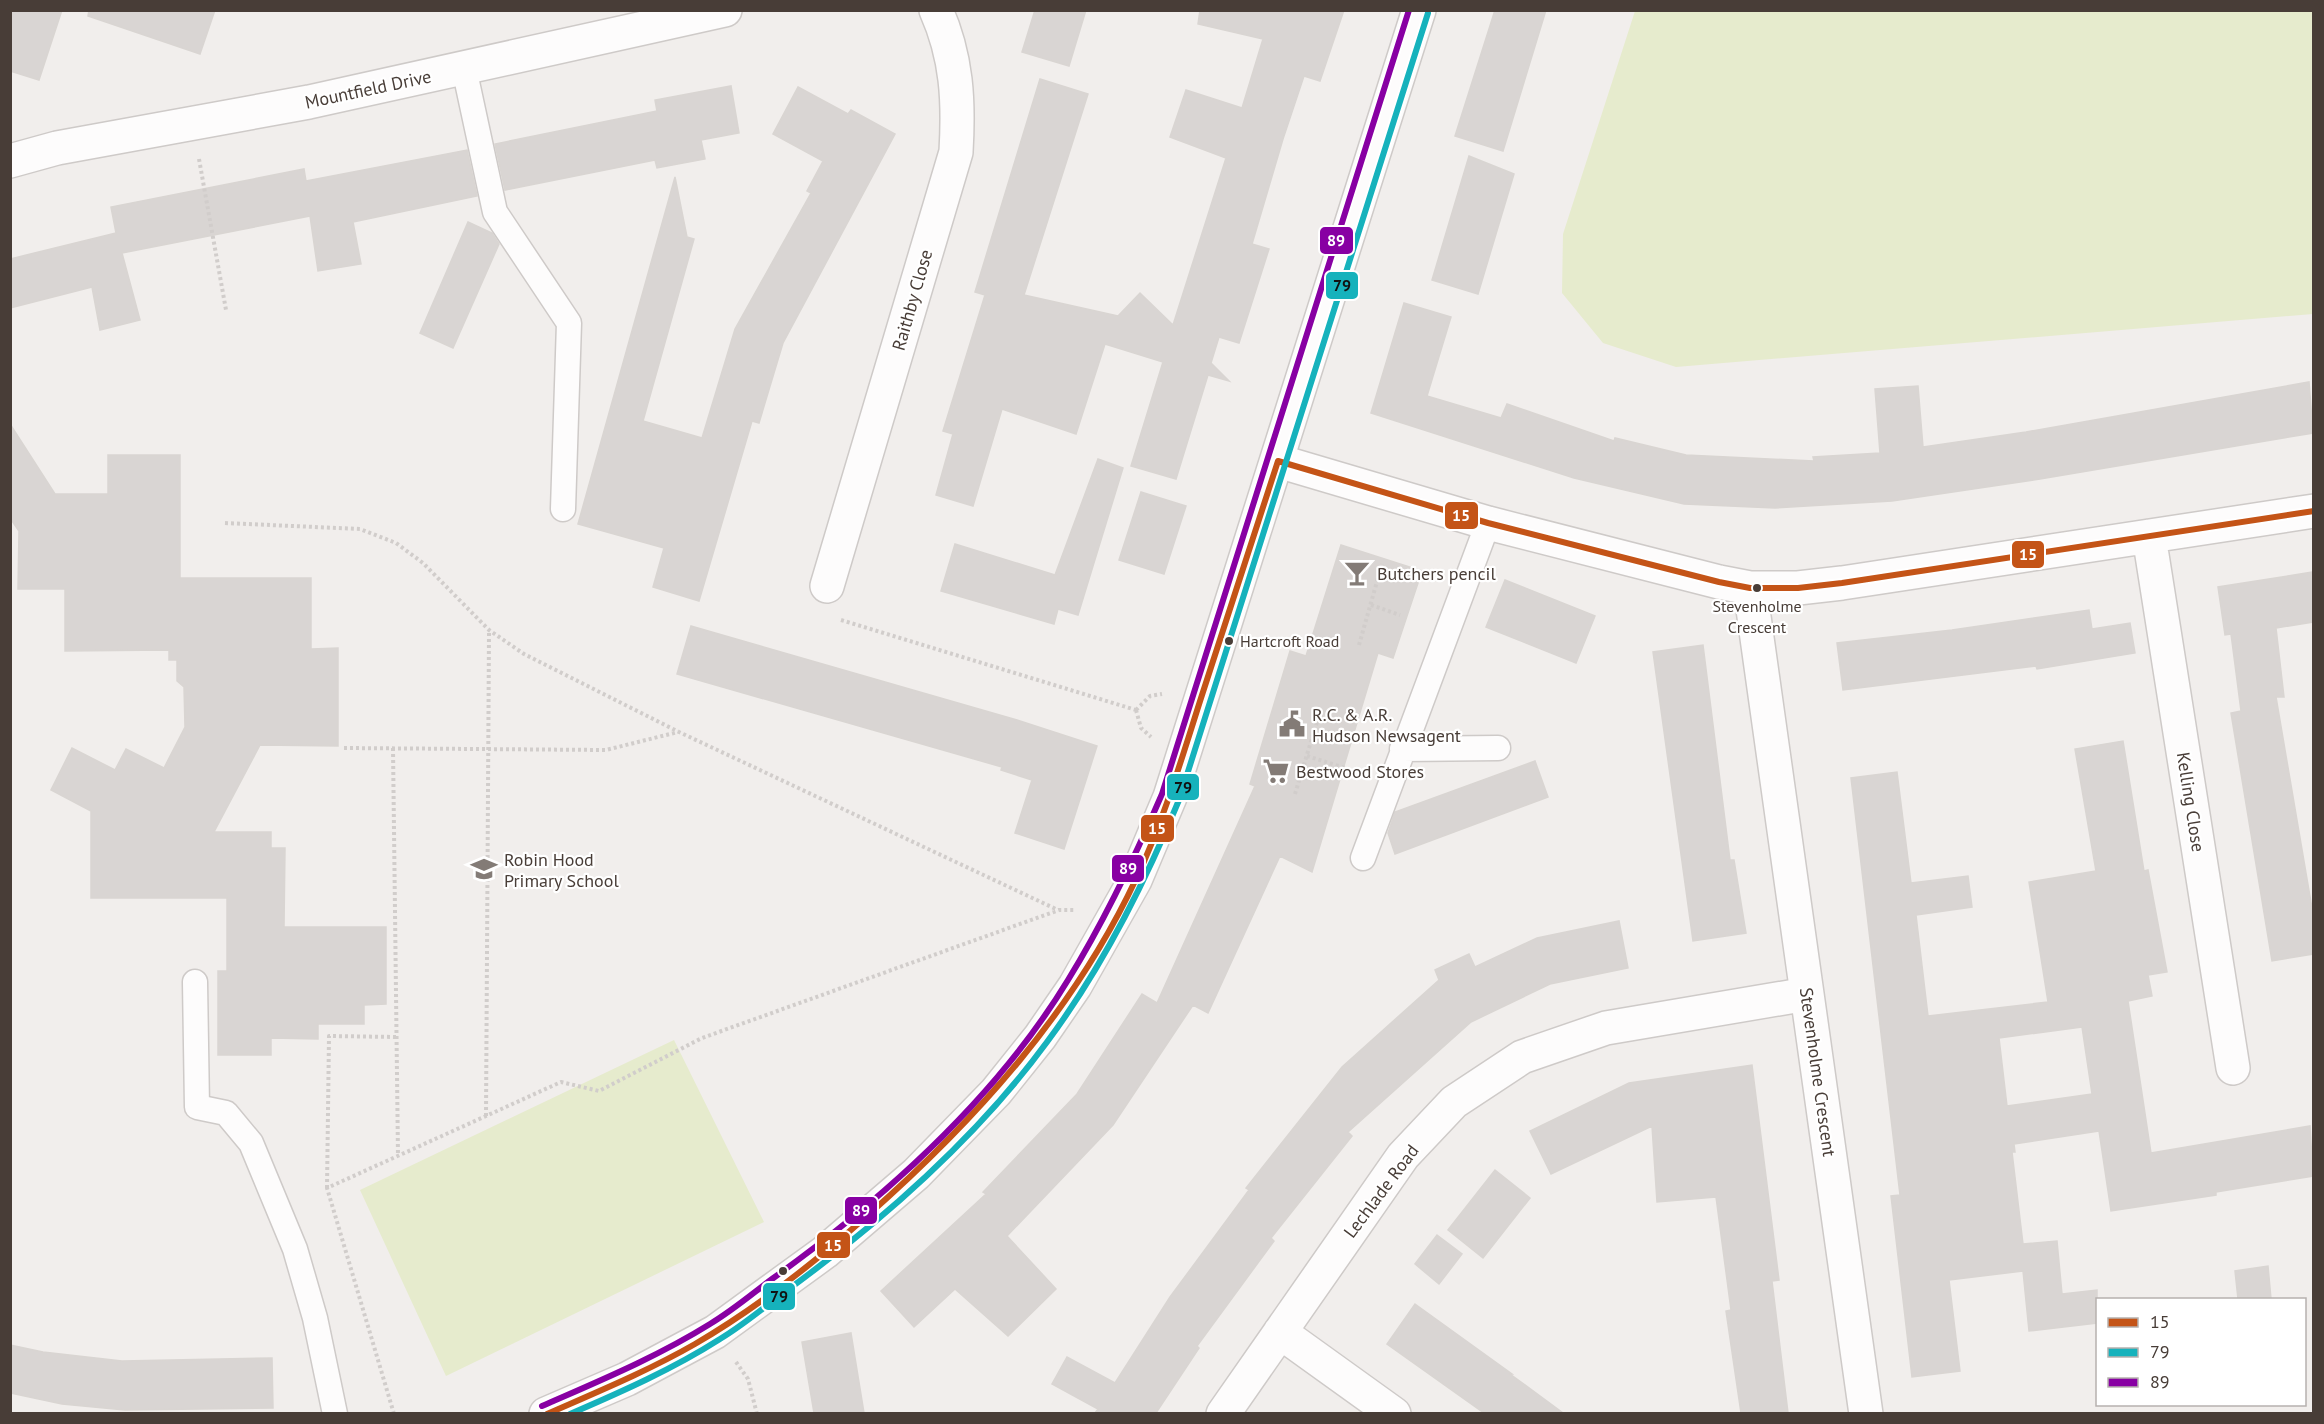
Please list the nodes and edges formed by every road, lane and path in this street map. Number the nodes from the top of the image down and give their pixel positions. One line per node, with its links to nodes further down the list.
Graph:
1 (725, 10): 4 (street, Mountfield Drive)
2 (936, 10): 15 (street, Raithby Close)
3 (1419, 10): 8 (street)
4 (464, 68): 5 (street, Mountfield Drive); 9 (lane)
5 (193, 123): 6 (street, Mountfield Drive); 7 (path)
6 (10, 161)
7 (226, 310)
8 (1278, 461): 12 (street); 34 (street)
9 (563, 509)
10 (2313, 511): 13 (street)
11 (225, 523): 19 (path)
12 (1488, 523): 16 (street); 28 (lane)
13 (2150, 536): 16 (street); 38 (street, Kelling Close)
14 (1382, 564): 17 (path)
15 (827, 586): 21 (path)
16 (1750, 588): 36 (street, Stevenholme Crescent)
17 (1371, 605): 18 (path); 20 (path)
18 (1400, 615)
19 (489, 630): 23 (path); 27 (path)
20 (1359, 645)
21 (1136, 710)
22 (1320, 712): 29 (path)
23 (679, 732): 27 (path); 33 (path)
24 (344, 748): 25 (path)
25 (393, 748): 27 (path); 37 (path)
26 (1498, 748): 28 (lane)
27 (489, 749): 39 (path)
28 (1402, 749): 32 (lane)
29 (1307, 756): 30 (path); 31 (path)
30 (1345, 768)
31 (1295, 794)
32 (1363, 858)
33 (1059, 910): 34 (path); 39 (path)
34 (1112, 924): 42 (street)
35 (195, 982): 44 (lane)
36 (1807, 994): 43 (street, Lechlade Road); 50 (street, Stevenholme Crescent)
37 (397, 1037): 40 (path); 41 (path)
38 (2233, 1068)
39 (486, 1116): 40 (path)
40 (398, 1156): 41 (path)
41 (327, 1188): 45 (path)
42 (715, 1332): 46 (street); 47 (path)
43 (1280, 1332): 48 (street, Lechlade Road); 49 (street)
44 (335, 1413)
45 (394, 1413)
46 (546, 1413)
47 (757, 1413)
48 (1223, 1413)
49 (1394, 1413)
50 (1866, 1413)

